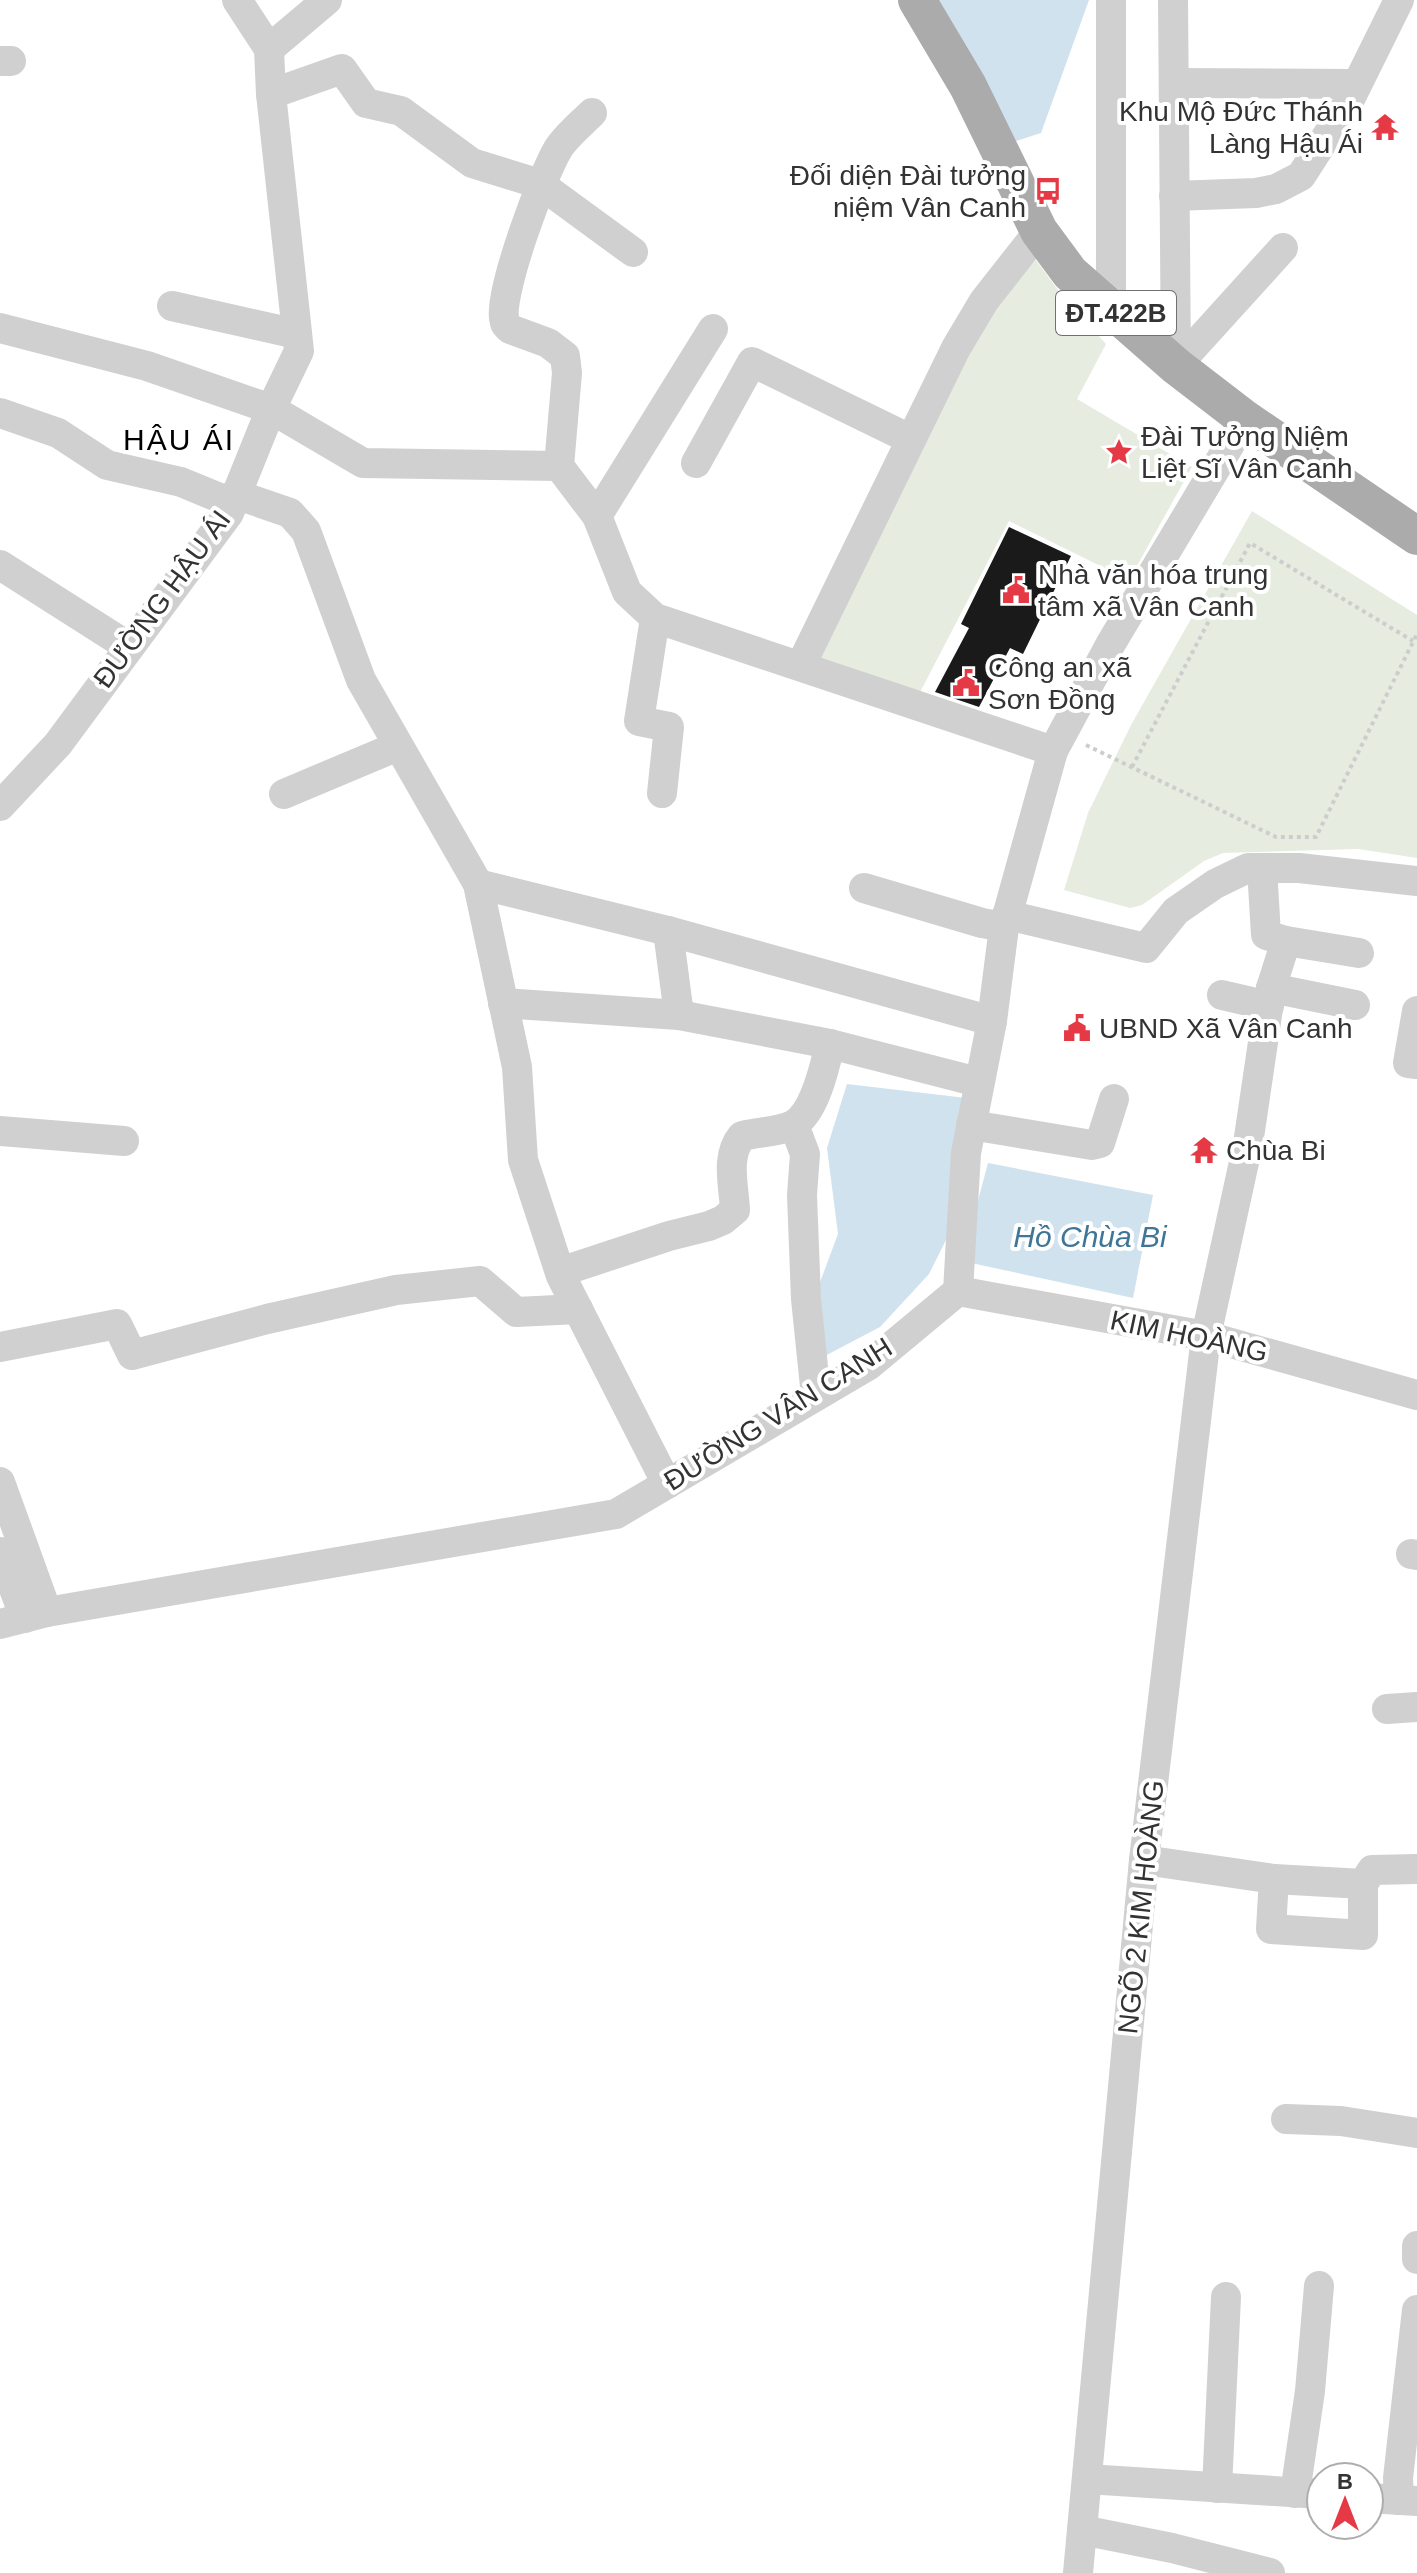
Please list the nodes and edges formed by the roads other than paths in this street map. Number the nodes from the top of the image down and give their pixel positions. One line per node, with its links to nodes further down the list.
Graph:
1 (237, 0): 7 (street)
2 (327, 0): 7 (street)
3 (917, 0): 14 (main road, ĐT.422B)
4 (1111, 0): 18 (street)
5 (1173, 0): 8 (street)
6 (1399, 0): 9 (street)
7 (269, 49): 10 (street, ĐƯỜNG HẬU ÁI)
8 (1174, 83): 9 (street); 13 (street)
9 (1355, 84): 13 (street)
10 (271, 94): 12 (street); 21 (street, ĐƯỜNG HẬU ÁI)
11 (592, 113): 12 (street)
12 (540, 184): 16 (street); 28 (street)
13 (1174, 196): 22 (street)
14 (1039, 231): 18 (main road, ĐT.422B); 26 (street)
15 (1283, 248): 22 (street)
16 (633, 252)
17 (172, 306): 21 (street)
18 (1111, 309): 22 (main road, ĐT.422B)
19 (0, 328): 23 (street)
20 (713, 329): 30 (street)
21 (297, 334): 23 (street, ĐƯỜNG HẬU ÁI)
22 (1176, 366): 25 (main road, ĐT.422B)
23 (271, 409): 28 (street); 29 (street, ĐƯỜNG HẬU ÁI)
24 (0, 413): 29 (street)
25 (1245, 419): 31 (main road, ĐT.422B); 36 (street)
26 (910, 439): 27 (street); 35 (street)
27 (696, 463)
28 (559, 466): 30 (street)
29 (234, 498): 34 (street, ĐƯỜNG HẬU ÁI); 37 (street)
30 (597, 516): 33 (street)
31 (1417, 536)
32 (0, 565): 34 (street)
33 (655, 618): 35 (street); 38 (street)
34 (129, 647): 40 (street, ĐƯỜNG HẬU ÁI)
35 (801, 665): 36 (street)
36 (1058, 742): 45 (street)
37 (398, 746): 39 (street); 43 (street)
38 (662, 793)
39 (284, 794)
40 (2, 800)
41 (1262, 868): 42 (street); 45 (street); 47 (street)
42 (1417, 881)
43 (478, 884): 46 (street); 51 (street)
44 (864, 888): 45 (street)
45 (1006, 921): 55 (street)
46 (668, 931): 54 (street); 55 (street)
47 (1286, 941): 48 (street); 50 (street, NGÕ 2 KIM HOÀNG)
48 (1359, 953)
49 (1222, 995): 50 (street)
50 (1270, 997): 52 (street); 67 (street, NGÕ 2 KIM HOÀNG)
51 (503, 1003): 54 (street); 64 (street)
52 (1355, 1005)
53 (1417, 1011): 57 (street)
54 (679, 1015): 56 (street)
55 (992, 1021): 58 (street)
56 (830, 1044): 58 (street); 60 (street)
57 (1417, 1064)
58 (978, 1082): 61 (street)
59 (1114, 1099): 61 (street)
60 (794, 1125): 64 (street); 70 (street)
61 (971, 1125): 65 (street)
62 (0, 1131): 63 (street)
63 (124, 1141)
64 (560, 1272): 66 (street)
65 (958, 1291): 67 (street, KIM HOÀNG); 70 (street, ĐƯỜNG VÂN CANH)
66 (578, 1309): 68 (street); 72 (street)
67 (1206, 1336): 69 (street, KIM HOÀNG); 75 (street, NGÕ 2 KIM HOÀNG)
68 (0, 1347)
69 (1417, 1393)
70 (816, 1396): 72 (street, ĐƯỜNG VÂN CANH)
71 (0, 1482): 74 (street)
72 (667, 1484): 74 (street, ĐƯỜNG VÂN CANH)
73 (0, 1552): 74 (street)
74 (24, 1618)
75 (1144, 1860): 77 (street); 87 (street, NGÕ 2 KIM HOÀNG)
76 (1417, 1869): 78 (street)
77 (1274, 1879): 78 (street); 78 (street)
78 (1363, 1884)
79 (1286, 2119): 80 (street)
80 (1417, 2133)
81 (1417, 2246): 82 (street)
82 (1417, 2259)
83 (1319, 2286): 86 (street)
84 (1226, 2297): 88 (street)
85 (1417, 2310): 91 (street)
86 (1309, 2461)
87 (1087, 2479): 88 (street); 92 (street, NGÕ 2 KIM HOÀNG)
88 (1217, 2488): 89 (street)
89 (1305, 2494)
90 (1385, 2499): 91 (street)
91 (1408, 2500)
92 (1082, 2530): 93 (street, NGÕ 2 KIM HOÀNG); 94 (street)
93 (1078, 2573)
94 (1270, 2573)

